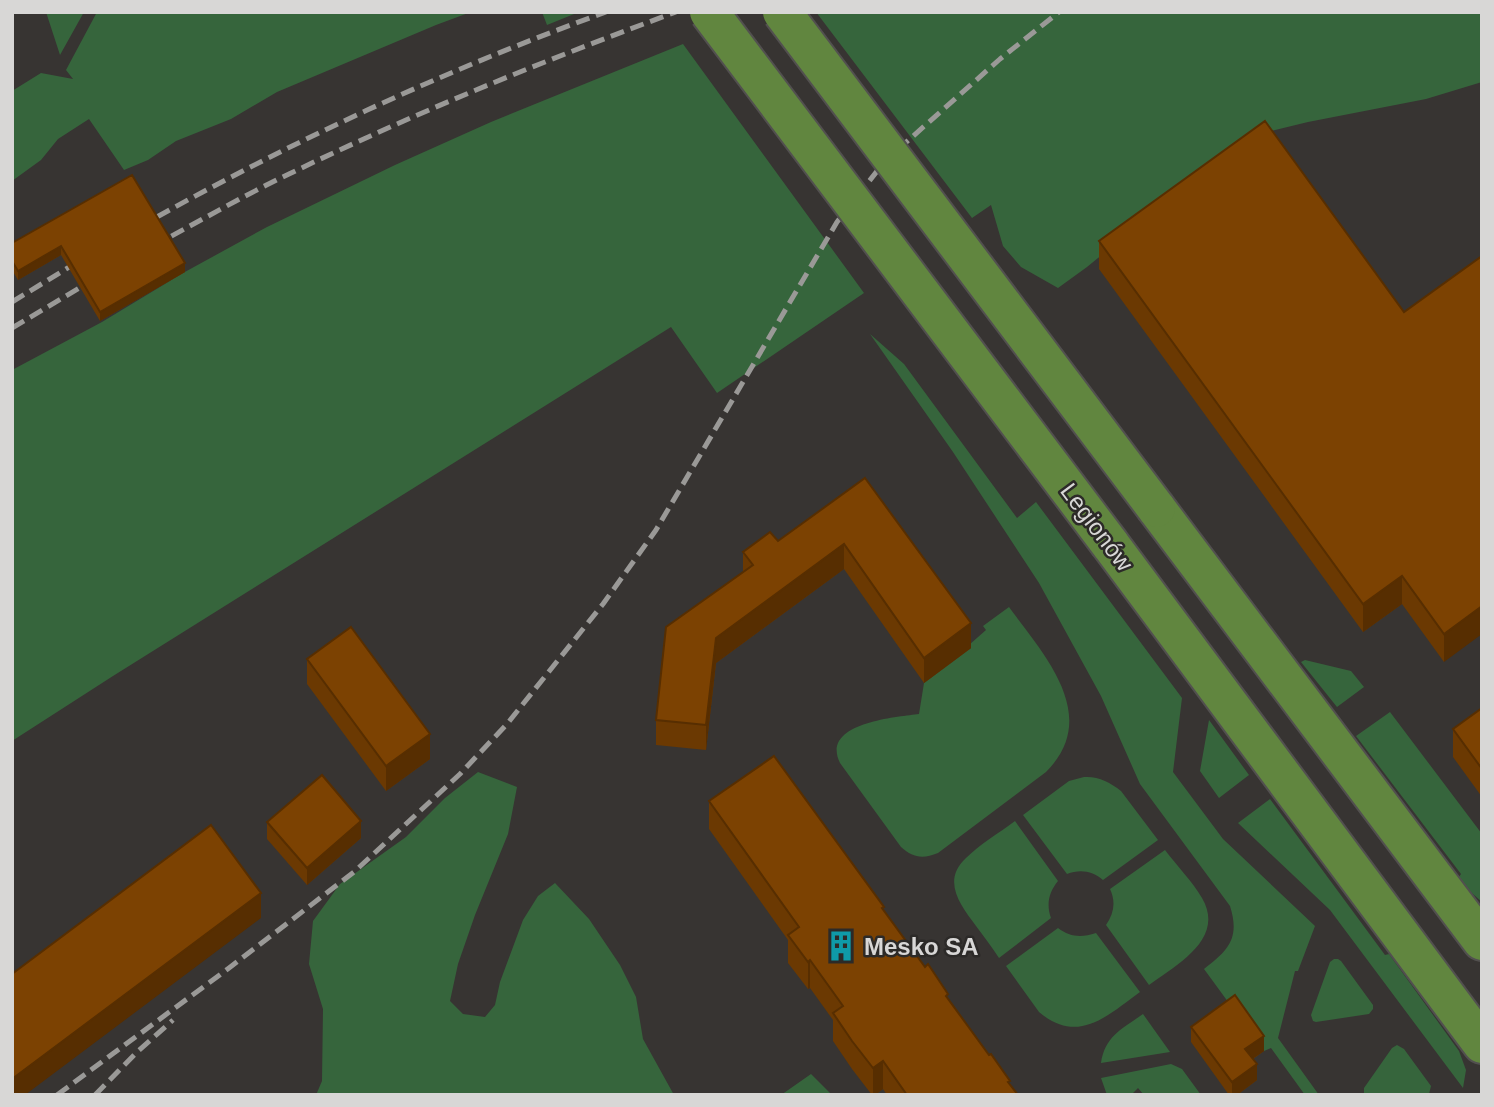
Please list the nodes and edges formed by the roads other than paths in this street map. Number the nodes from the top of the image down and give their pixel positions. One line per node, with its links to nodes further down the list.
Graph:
1 (709, 12): 4 (main road, Legionów, bridge)
2 (782, 12): 3 (main road, bridge)
3 (1482, 941)
4 (1482, 1044)

